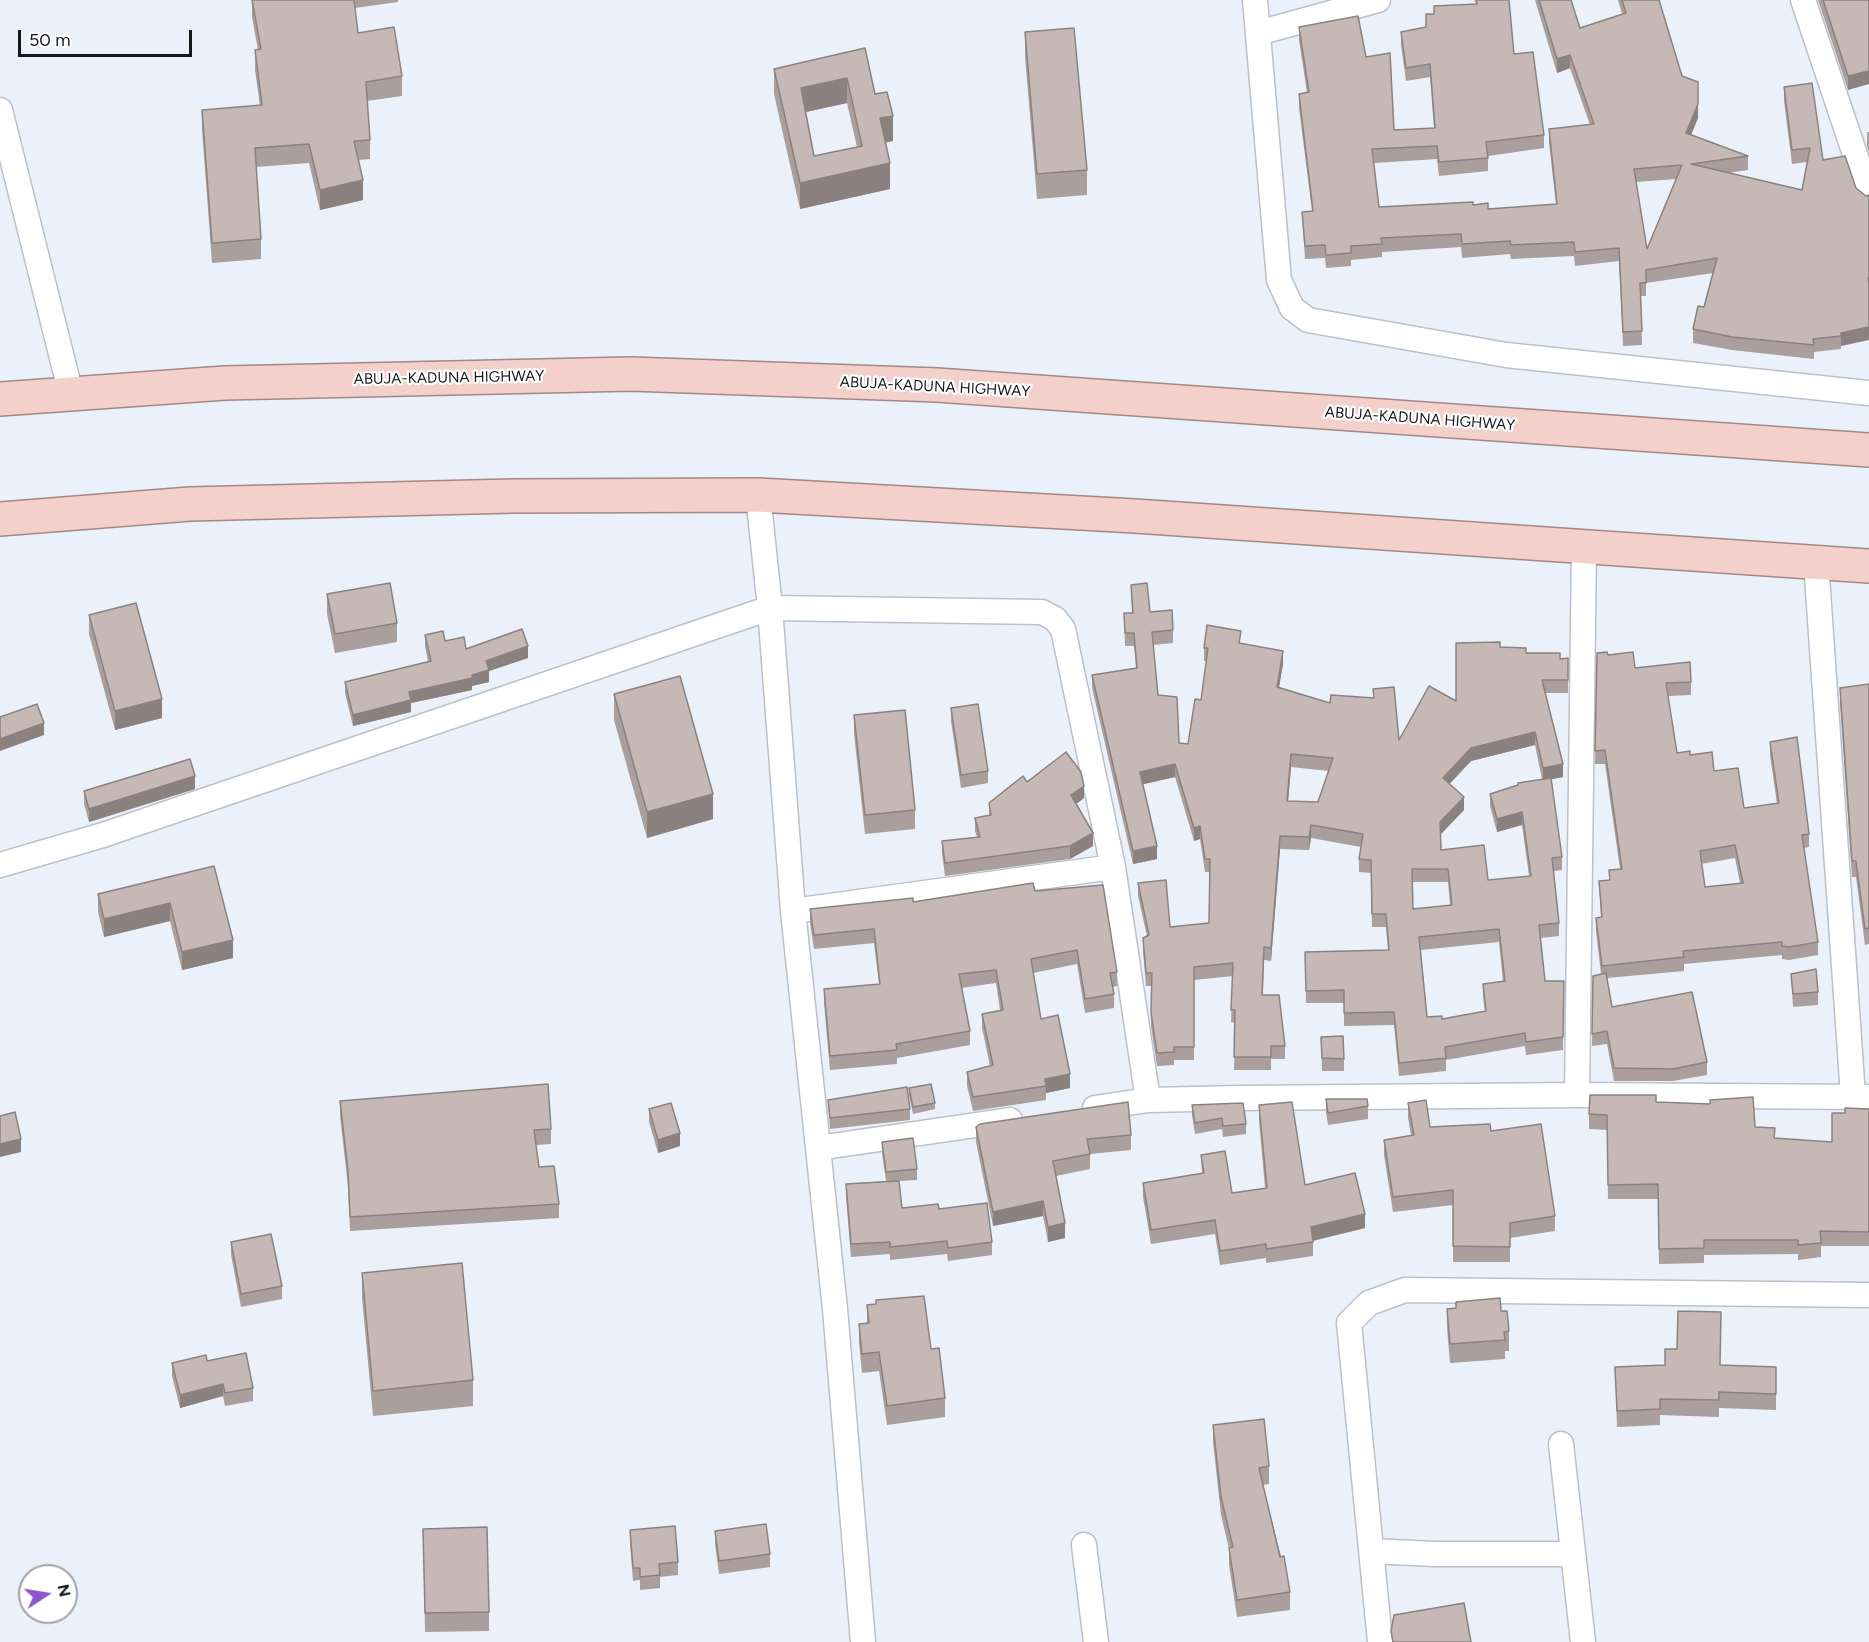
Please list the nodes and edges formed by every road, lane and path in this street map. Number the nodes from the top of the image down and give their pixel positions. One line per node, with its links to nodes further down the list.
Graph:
1 (1255, 0): 4 (street)
2 (1378, 0): 4 (street)
3 (1803, 0): 7 (street)
4 (1258, 33): 8 (street)
5 (0, 110): 6 (street)
6 (4, 140): 9 (street)
7 (1869, 196)
8 (1869, 393)
9 (71, 394): 10 (highway, ABUJA-KADUNA HIGHWAY); 11 (highway, ABUJA-KADUNA HIGHWAY)
10 (0, 399)
11 (1869, 450)
12 (758, 495): 13 (highway); 14 (highway); 17 (street)
13 (0, 519)
14 (1584, 546): 15 (highway); 21 (street)
15 (1816, 562): 16 (highway); 22 (street)
16 (1869, 566)
17 (770, 608): 18 (street); 19 (street); 20 (street)
18 (0, 865)
19 (1113, 867): 20 (street); 23 (street)
20 (793, 911): 26 (street)
21 (1577, 1095): 22 (street); 23 (street)
22 (1861, 1096)
23 (1148, 1100): 24 (street)
24 (1077, 1110)
25 (1030, 1117): 26 (street)
26 (818, 1148): 32 (street)
27 (1869, 1295): 30 (street)
28 (1561, 1444): 31 (street)
29 (1084, 1545): 33 (street)
30 (1371, 1551): 31 (street); 34 (street)
31 (1573, 1554): 35 (street)
32 (863, 1642)
33 (1096, 1642)
34 (1380, 1642)
35 (1583, 1642)

